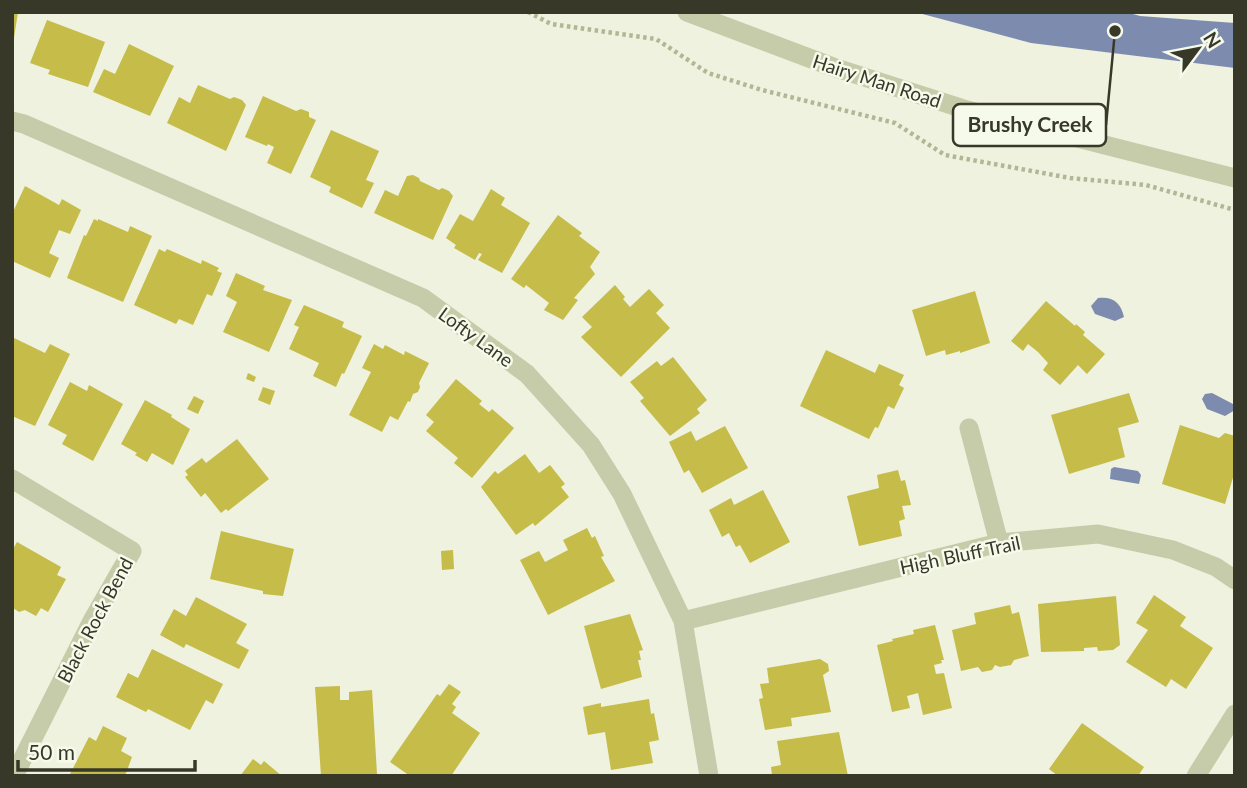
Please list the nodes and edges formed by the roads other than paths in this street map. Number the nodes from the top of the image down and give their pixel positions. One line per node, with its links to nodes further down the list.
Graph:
1 (687, 12): 3 (street, Hairy Man Road)
2 (12, 121): 8 (street, Lofty Lane)
3 (1235, 178)
4 (968, 428): 6 (street)
5 (12, 479): 10 (street, Black Rock Bend)
6 (999, 543): 7 (street, High Bluff Trail); 8 (street, High Bluff Trail)
7 (1235, 580)
8 (683, 621): 11 (street, Lofty Lane)
9 (1235, 714): 12 (street)
10 (14, 776)
11 (709, 776)
12 (1196, 776)

